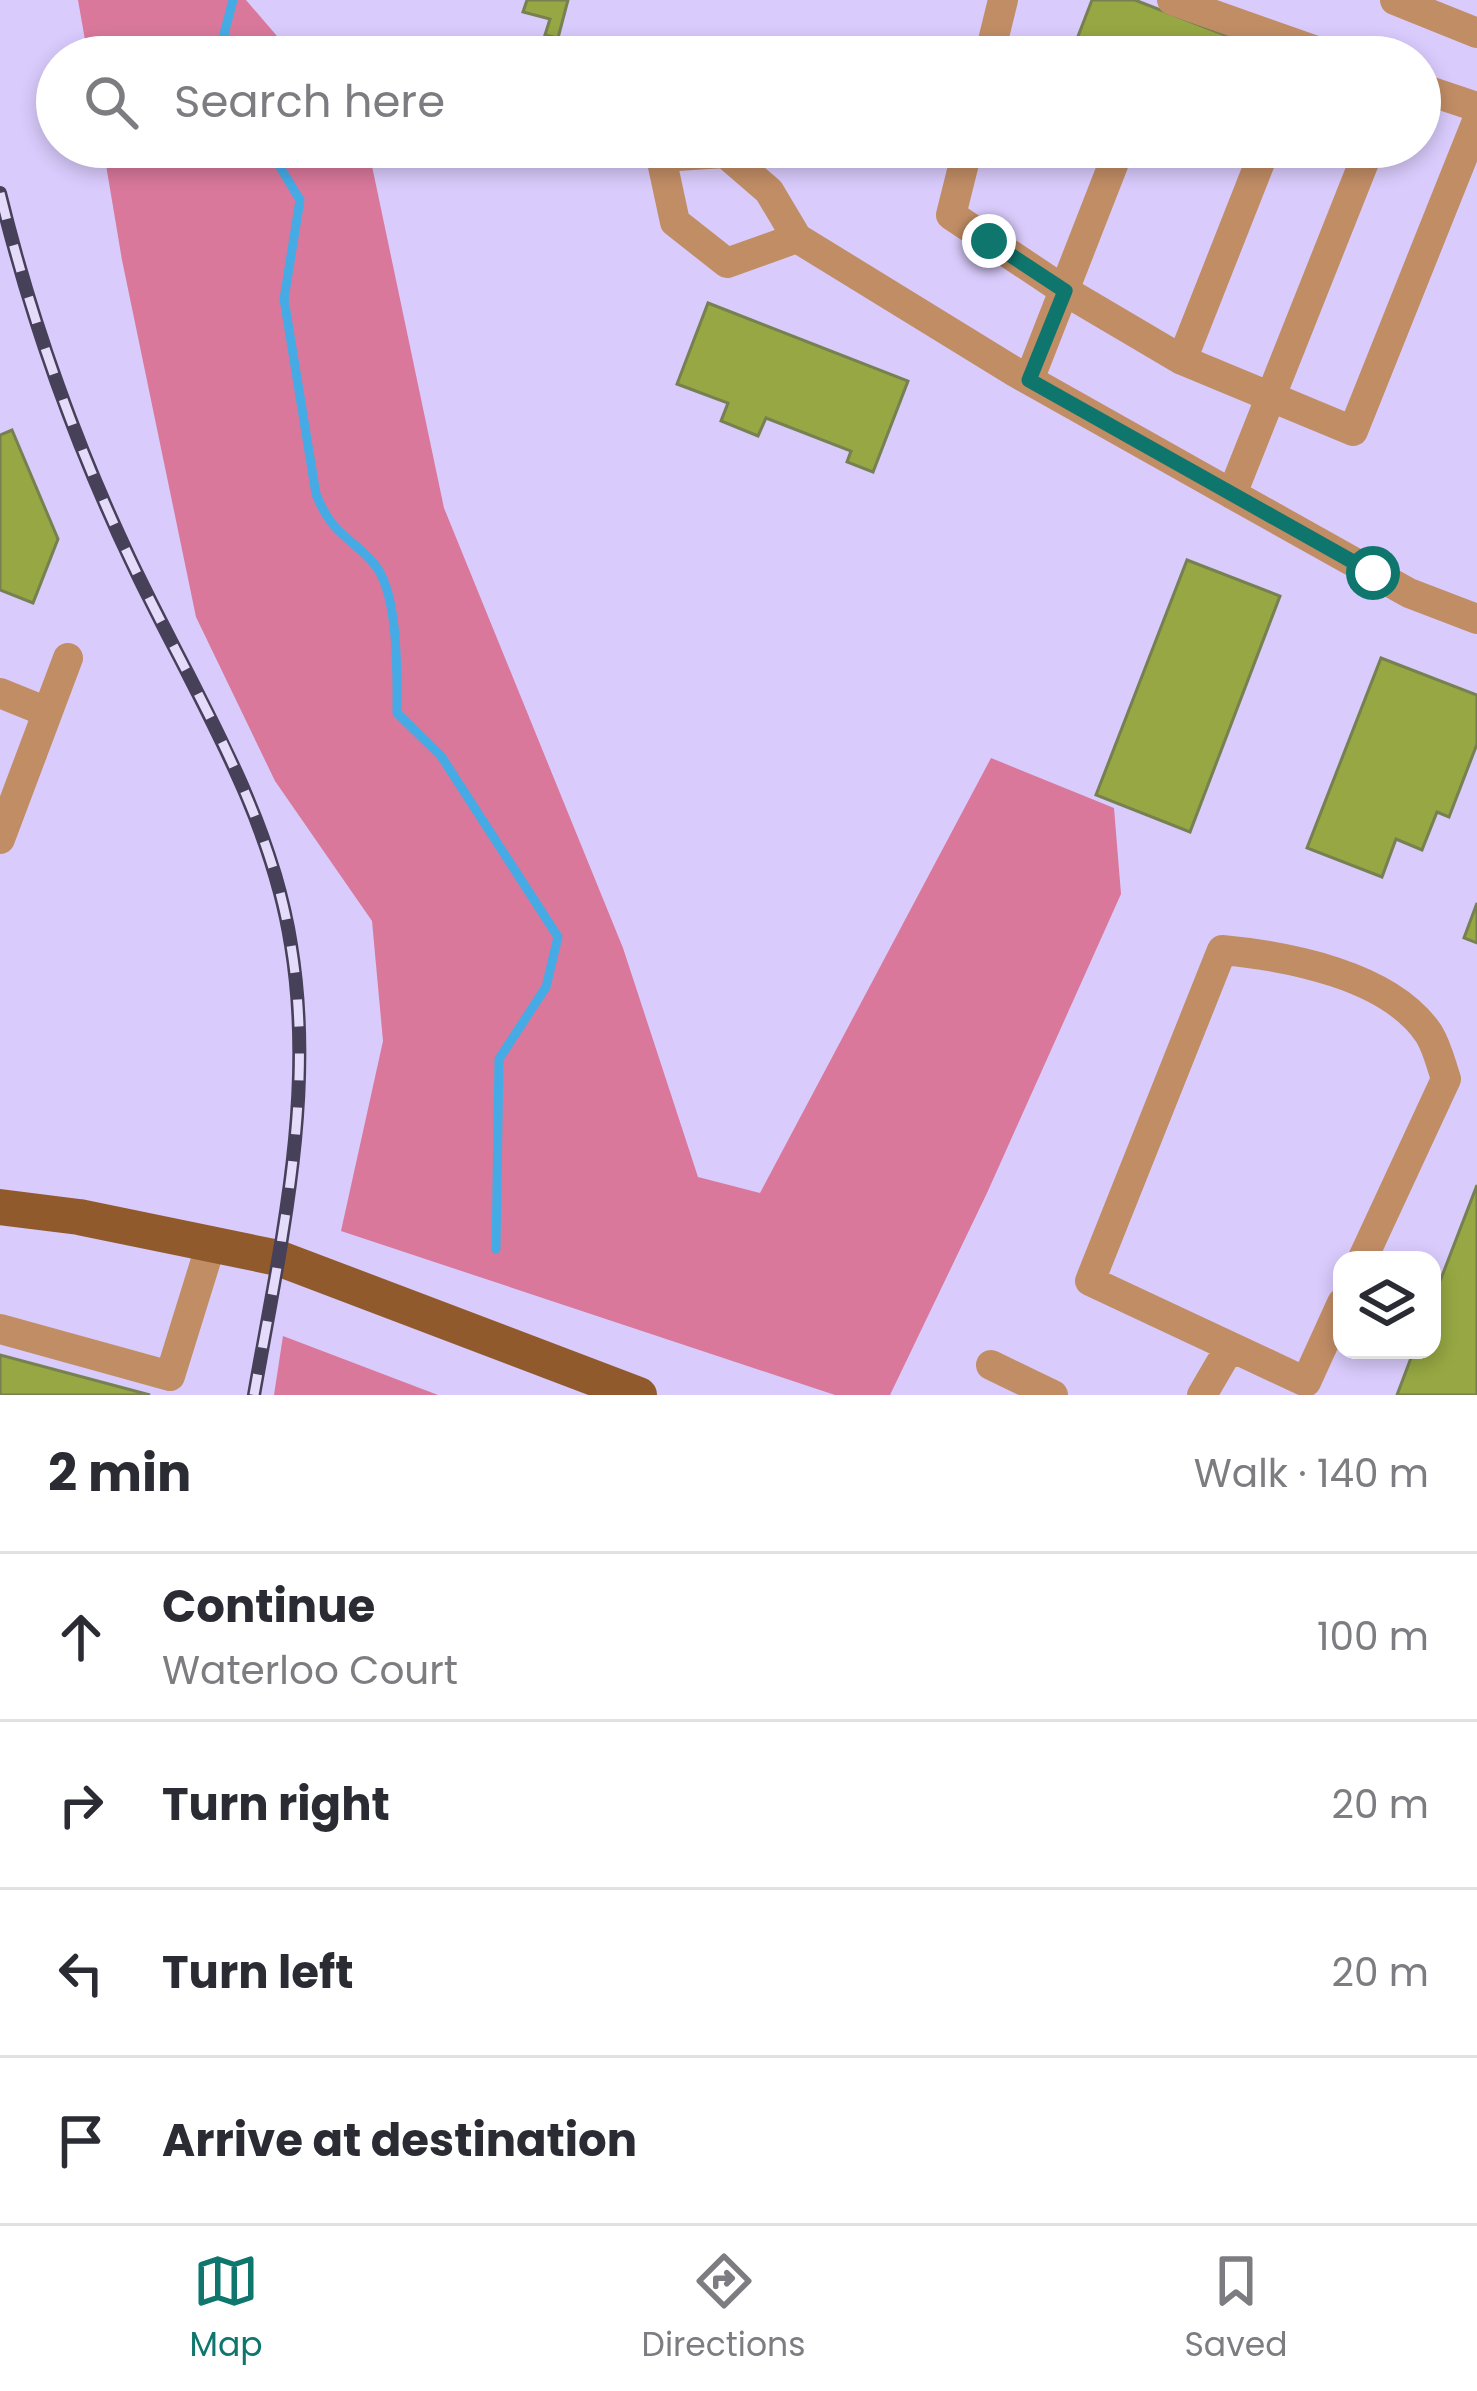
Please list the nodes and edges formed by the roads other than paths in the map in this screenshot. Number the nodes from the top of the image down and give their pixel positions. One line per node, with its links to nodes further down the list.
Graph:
1 (1003, 0): 5 (street)
2 (1172, 0): 6 (street)
3 (1395, 0): 4 (street)
4 (1477, 33)
5 (994, 36)
6 (1266, 36)
7 (1441, 95): 8 (street)
8 (1477, 107)
9 (1477, 121): 20 (street)
10 (663, 168): 16 (street)
11 (743, 168): 16 (street)
12 (963, 168): 17 (street)
13 (1112, 168): 17 (street)
14 (1258, 168): 18 (street)
15 (1362, 168): 20 (street)
16 (797, 238): 19 (street)
17 (1065, 291): 18 (street); 19 (street)
18 (1182, 360): 20 (street)
19 (1029, 380): 21 (street)
20 (1269, 399): 21 (street)
21 (1232, 494): 22 (street)
22 (1477, 619)
23 (68, 658): 25 (street)
24 (0, 694): 25 (street)
25 (47, 712): 26 (street)
26 (0, 839)
27 (1446, 1079): 28 (street); 31 (street); 34 (street)
28 (1477, 1090)
29 (0, 1207): 30 (main road)
30 (211, 1244): 33 (street); 36 (main road)
31 (1366, 1251)
32 (1333, 1323): 34 (street)
33 (0, 1329)
34 (1230, 1346): 38 (street)
35 (991, 1365): 37 (street)
36 (639, 1395)
37 (1053, 1395)
38 (1202, 1395)

